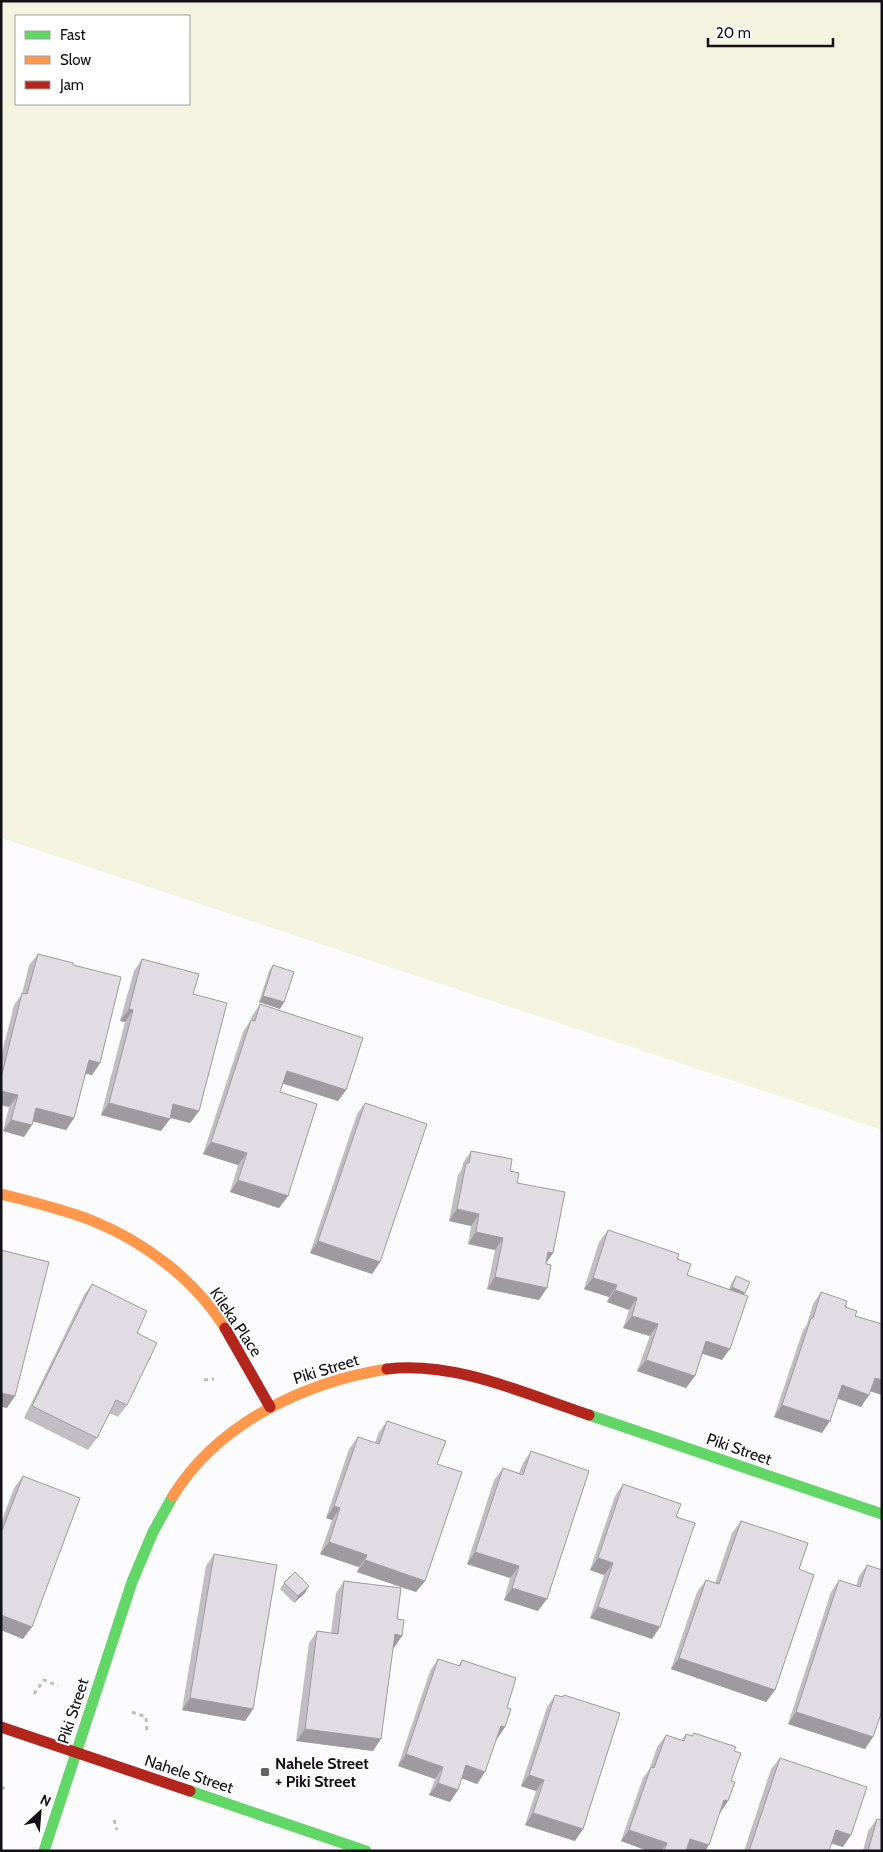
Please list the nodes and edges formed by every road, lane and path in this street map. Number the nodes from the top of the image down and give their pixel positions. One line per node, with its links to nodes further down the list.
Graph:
1 (1, 1194): 2 (street, Kileka Place)
2 (270, 1407): 3 (street, Piki Street); 9 (street, Piki Street)
3 (882, 1514)
4 (58, 1686): 5 (path)
5 (34, 1694)
6 (132, 1712): 8 (path)
7 (1, 1727): 9 (street, Nahele Street)
8 (147, 1734)
9 (77, 1752): 14 (street, Piki Street); 15 (street, Nahele Street)
10 (7, 1786): 11 (path)
11 (1, 1789)
12 (114, 1820): 13 (path)
13 (117, 1830)
14 (44, 1851)
15 (366, 1851)

